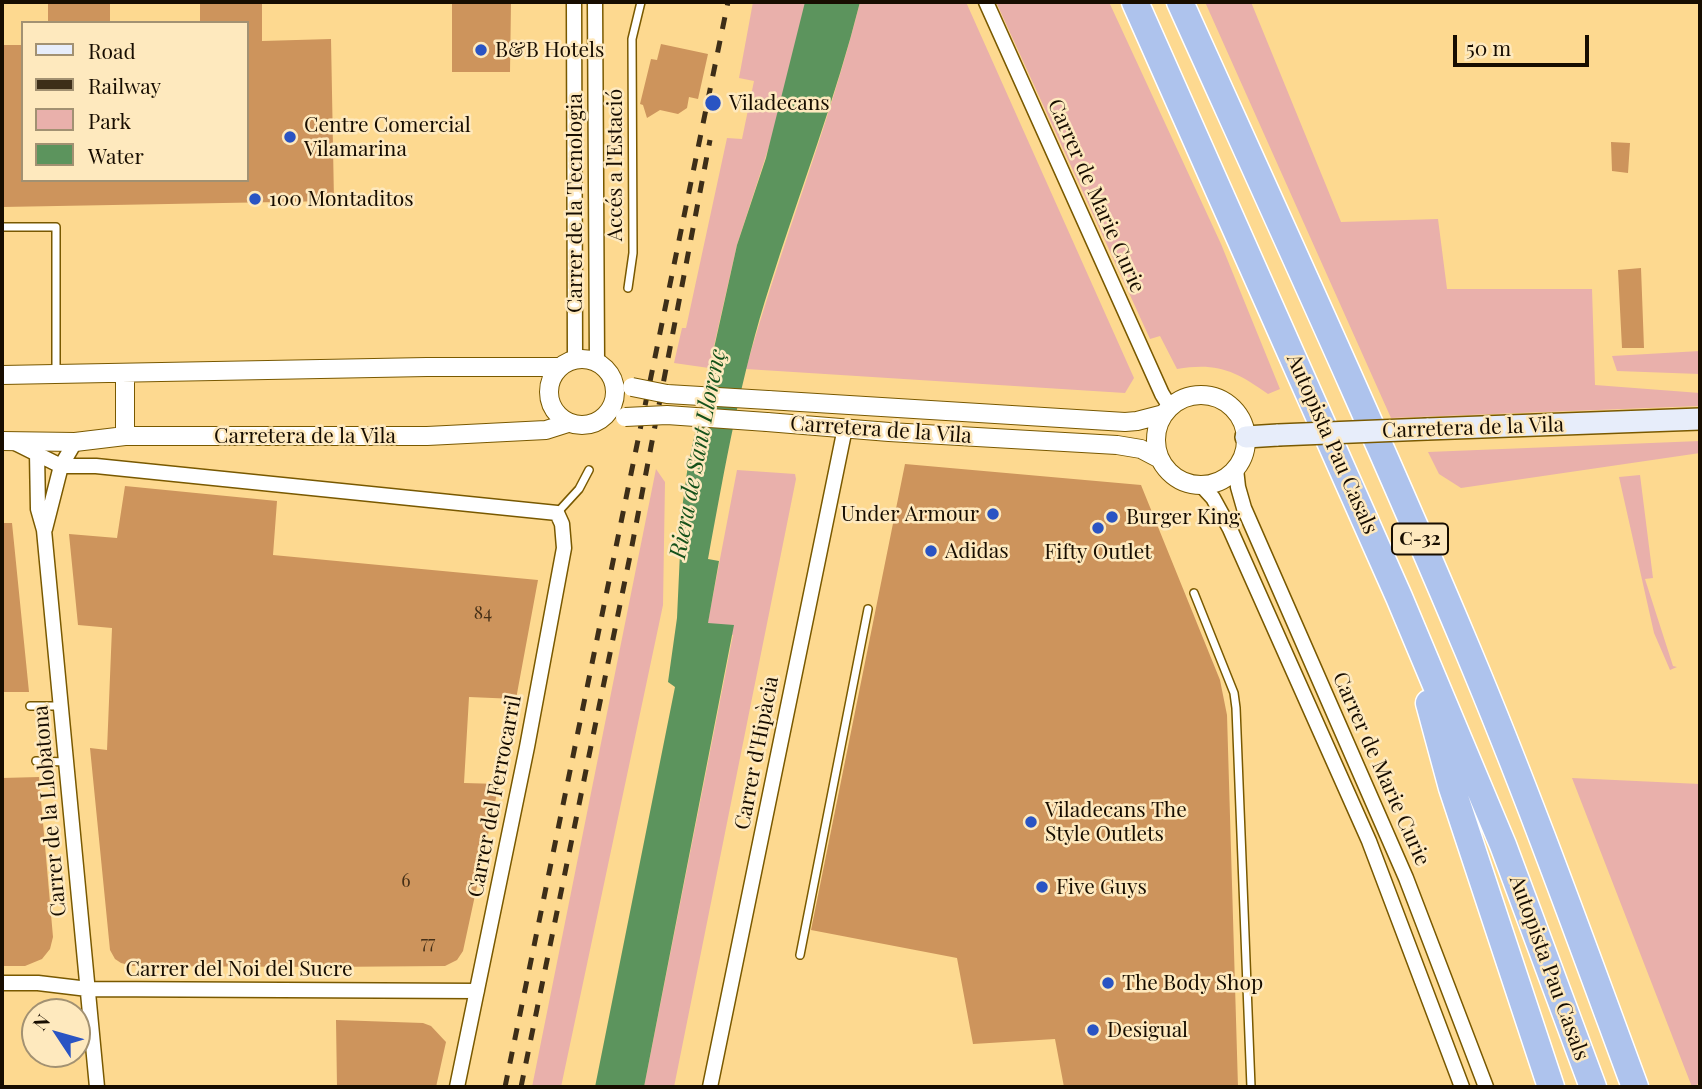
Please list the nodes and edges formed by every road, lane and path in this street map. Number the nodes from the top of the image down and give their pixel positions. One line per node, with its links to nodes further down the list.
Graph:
1 (573, 2): 10 (street, Carrer de la Tecnologia)
2 (595, 2): 9 (street, Carrer de la Tecnologia)
3 (641, 2): 8 (lane, Accés a l'Estació)
4 (986, 2): 15 (street, Carrer de Marie Curie)
5 (1135, 2): 33 (highway, Autopista Pau Casals / C-32)
6 (1180, 2): 51 (highway, Autopista Pau Casals / C-32)
7 (2, 227): 13 (lane)
8 (628, 288)
9 (597, 363): 10 (street); 14 (street)
10 (568, 364): 11 (street); 18 (street)
11 (125, 374): 13 (street); 20 (street)
12 (2, 375): 13 (street)
13 (56, 375)
14 (613, 382): 15 (street, Carretera de la Vila, bridge); 17 (street)
15 (1167, 411): 21 (street); 25 (street)
16 (1700, 419): 21 (main road, Carretera de la Vila, bridge)
17 (600, 421): 18 (street); 19 (street, Carretera de la Vila, bridge)
18 (568, 423): 20 (street, Carretera de la Vila)
19 (845, 428): 25 (street, Carretera de la Vila); 45 (street, Carrer d'Hipàcia)
20 (125, 436): 23 (street, Carretera de la Vila)
21 (1246, 437): 27 (street)
22 (7, 441): 23 (street, Carretera de la Vila); 24 (street)
23 (75, 442): 26 (street, Carrer de la Llobatona)
24 (37, 453): 26 (street); 31 (street, Carrer de la Llobatona)
25 (1160, 459): 29 (street)
26 (61, 466): 30 (street); 31 (street, Carrer de la Llobatona)
27 (1236, 469): 29 (street); 48 (street, Carrer de Marie Curie)
28 (589, 470): 30 (lane)
29 (1202, 486): 47 (street, Carrer de Marie Curie)
30 (557, 513): 42 (street, Carrer del Ferrocarril)
31 (44, 530): 36 (street, Carrer de la Llobatona)
32 (1194, 593): 46 (lane)
33 (1399, 597): 49 (highway); 50 (highway, Autopista Pau Casals / C-32)
34 (868, 609): 39 (lane)
35 (30, 706): 36 (lane)
36 (61, 706): 38 (street, Carrer de la Llobatona)
37 (36, 761): 38 (lane)
38 (66, 762): 41 (street, Carrer de la Llobatona)
39 (800, 955)
40 (2, 983): 41 (street, Carrer del Noi del Sucre)
41 (88, 989): 42 (street, Carrer del Noi del Sucre); 43 (street, Carrer de la Llobatona)
42 (477, 991): 44 (street, Carrer del Ferrocarril)
43 (97, 1087)
44 (457, 1087)
45 (710, 1087)
46 (1251, 1087)
47 (1462, 1087)
48 (1486, 1087)
49 (1551, 1087)
50 (1593, 1087)
51 (1634, 1087)

